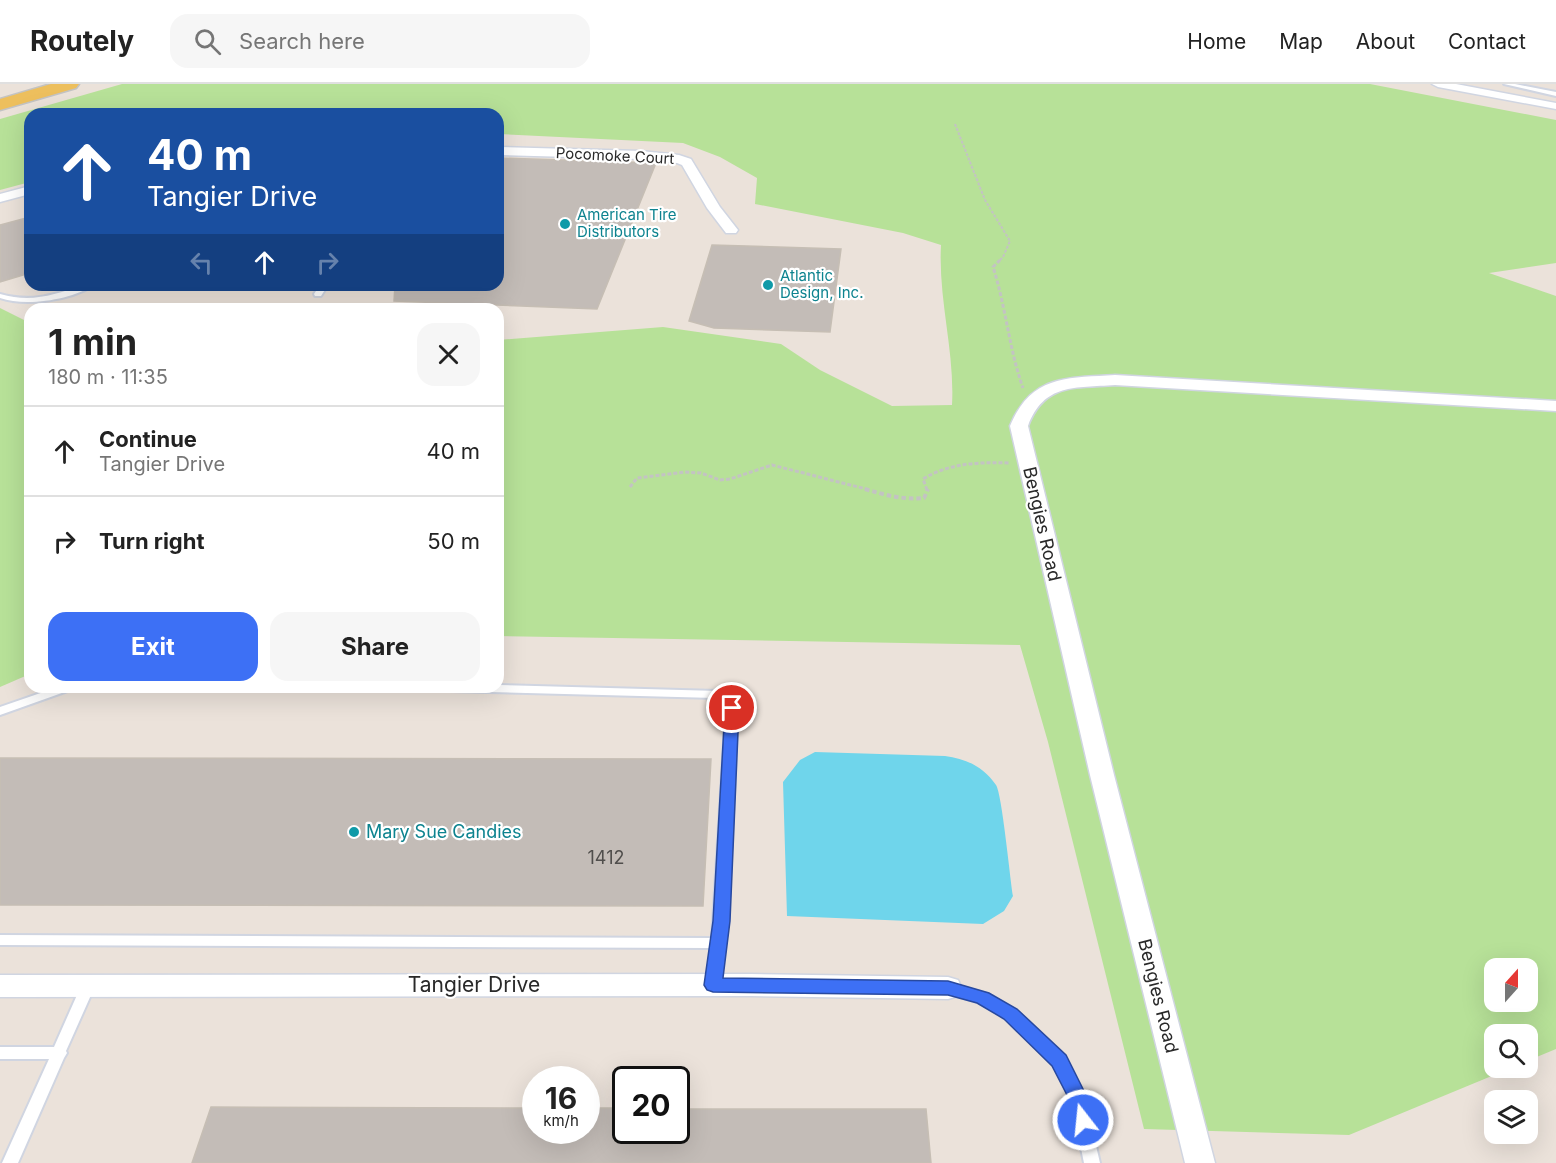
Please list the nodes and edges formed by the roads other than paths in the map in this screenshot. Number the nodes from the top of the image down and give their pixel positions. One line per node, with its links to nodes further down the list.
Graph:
1 (31, 84): 5 (main road)
2 (70, 84): 7 (main road)
3 (1438, 84): 8 (street)
4 (1507, 84): 6 (lane)
5 (0, 93)
6 (1556, 94)
7 (0, 105)
8 (1556, 106)
9 (504, 151): 12 (street, Pocomoke Court)
10 (24, 192): 11 (street)
11 (0, 198)
12 (731, 230)
13 (71, 291): 16 (lane)
14 (320, 291): 15 (lane)
15 (318, 294)
16 (0, 296)
17 (1556, 406): 31 (street, Bengies Road)
18 (504, 689): 22 (lane)
19 (52, 693): 20 (lane)
20 (0, 711)
21 (0, 940): 22 (lane)
22 (718, 943): 23 (lane)
23 (713, 985): 25 (street, Tangier Drive); 26 (street, Tangier Drive)
24 (0, 986): 25 (street, Tangier Drive)
25 (88, 986): 28 (lane)
26 (948, 988): 30 (lane)
27 (0, 1053): 28 (lane)
28 (60, 1053): 29 (lane)
29 (10, 1163)
30 (1092, 1163)
31 (1200, 1163)

